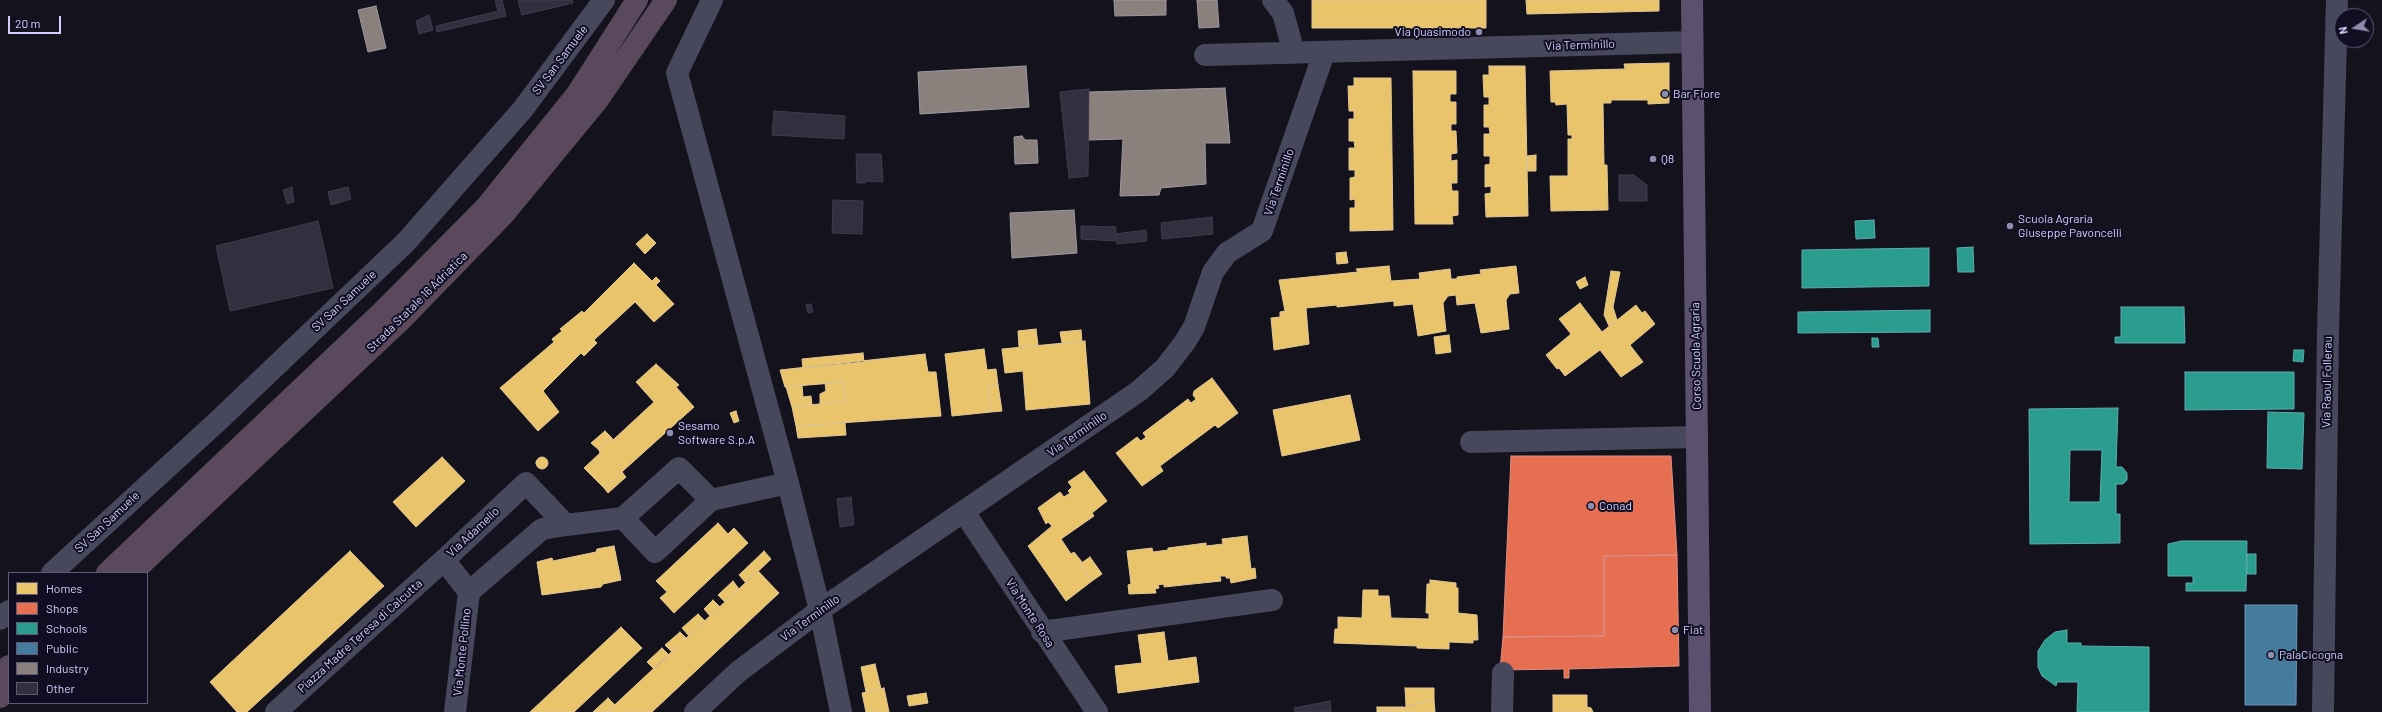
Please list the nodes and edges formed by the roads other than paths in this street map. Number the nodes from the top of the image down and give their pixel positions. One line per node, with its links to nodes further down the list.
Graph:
1 (604, 0): 20 (street, SV San Samuele)
2 (637, 0): 21 (highway, Strada Statale 16 Adriatica)
3 (666, 0): 22 (highway, Strada Statale 16 Adriatica)
4 (712, 0): 14 (street)
5 (1692, 0): 8 (main road, Corso Scuola Agraria)
6 (2337, 0): 41 (street, Via Raoul Follerau)
7 (1279, 4): 10 (street)
8 (1692, 42): 9 (street, Via Terminillo); 12 (main road, Corso Scuola Agraria)
9 (1324, 52): 10 (street, Via Terminillo); 16 (street, Via Terminillo)
10 (1294, 53): 11 (street, Via Terminillo)
11 (1205, 55)
12 (1697, 437): 13 (street); 40 (main road, Corso Scuola Agraria)
13 (1471, 442)
14 (788, 483): 15 (street); 25 (street)
15 (712, 500): 17 (street); 17 (street)
16 (964, 512): 25 (street, Via Terminillo); 28 (street, Via Monte Rosa)
17 (623, 518): 18 (street)
18 (566, 525): 19 (street, Via Adamello); 23 (street)
19 (444, 560): 23 (street, Via Adamello); 34 (street, Piazza Madre Teresa di Calcutta)
20 (53, 572)
21 (108, 572)
22 (133, 572)
23 (469, 592): 35 (street, Via Monte Pollino)
24 (1272, 600): 28 (street)
25 (820, 610): 36 (street, Via Terminillo); 37 (street)
26 (8, 612): 27 (street)
27 (0, 619)
28 (1042, 632): 38 (street, Via Monte Rosa)
29 (8, 667): 31 (highway)
30 (1503, 673): 39 (street)
31 (0, 674)
32 (8, 689): 33 (highway)
33 (0, 697)
34 (276, 712)
35 (455, 712)
36 (695, 712)
37 (840, 712)
38 (1096, 712)
39 (1502, 712)
40 (1700, 712)
41 (2323, 712)

